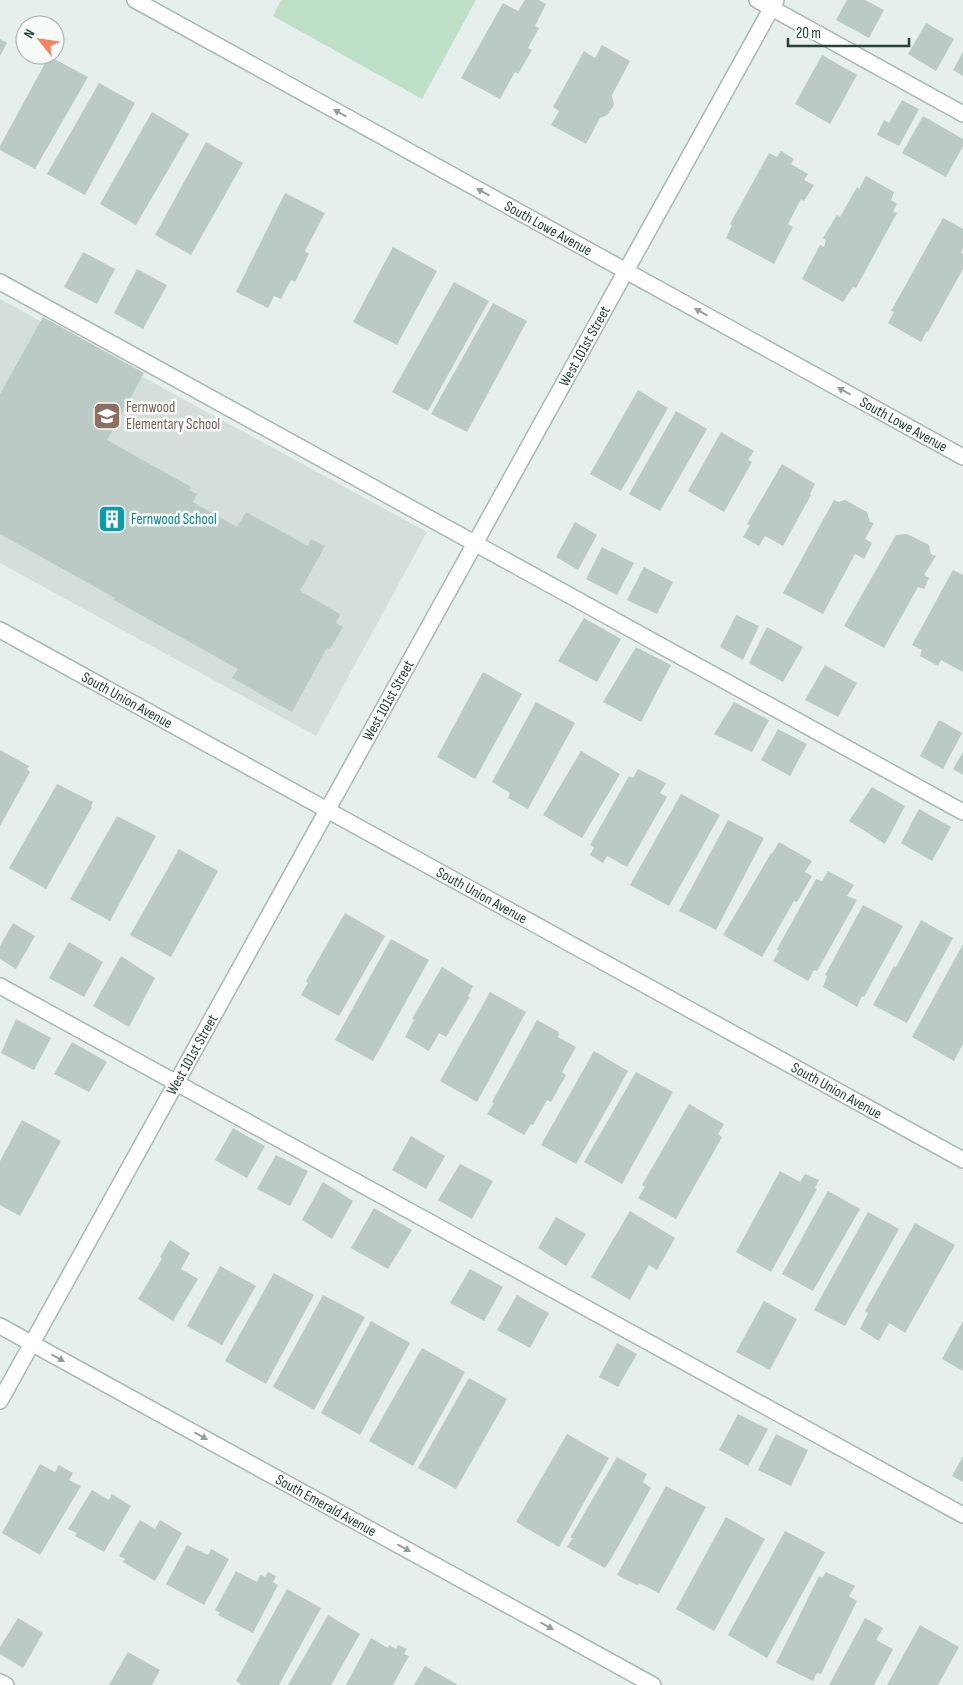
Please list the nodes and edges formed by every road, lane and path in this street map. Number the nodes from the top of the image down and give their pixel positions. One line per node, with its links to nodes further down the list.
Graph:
1 (135, 0): 5 (street, South Lowe Avenue, one-way to 1)
2 (757, 0): 3 (street)
3 (774, 4): 4 (street); 5 (street, West 101st Street)
4 (963, 114)
5 (626, 271): 7 (street, South Lowe Avenue, one-way to 5); 8 (street, West 101st Street)
6 (0, 282): 8 (street)
7 (963, 457)
8 (474, 544): 10 (street, West 101st Street); 11 (street)
9 (0, 630): 10 (street, South Union Avenue)
10 (327, 810): 13 (street, West 101st Street); 14 (street, South Union Avenue)
11 (963, 812)
12 (0, 986): 13 (street)
13 (176, 1084): 16 (street, West 101st Street); 18 (street)
14 (963, 1160)
15 (0, 1326): 16 (street, South Emerald Avenue)
16 (32, 1343): 17 (street, West 101st Street); 21 (street, South Emerald Avenue, one-way to 21)
17 (0, 1401)
18 (963, 1515)
19 (0, 1682): 20 (street)
20 (6, 1685)
21 (653, 1685)

